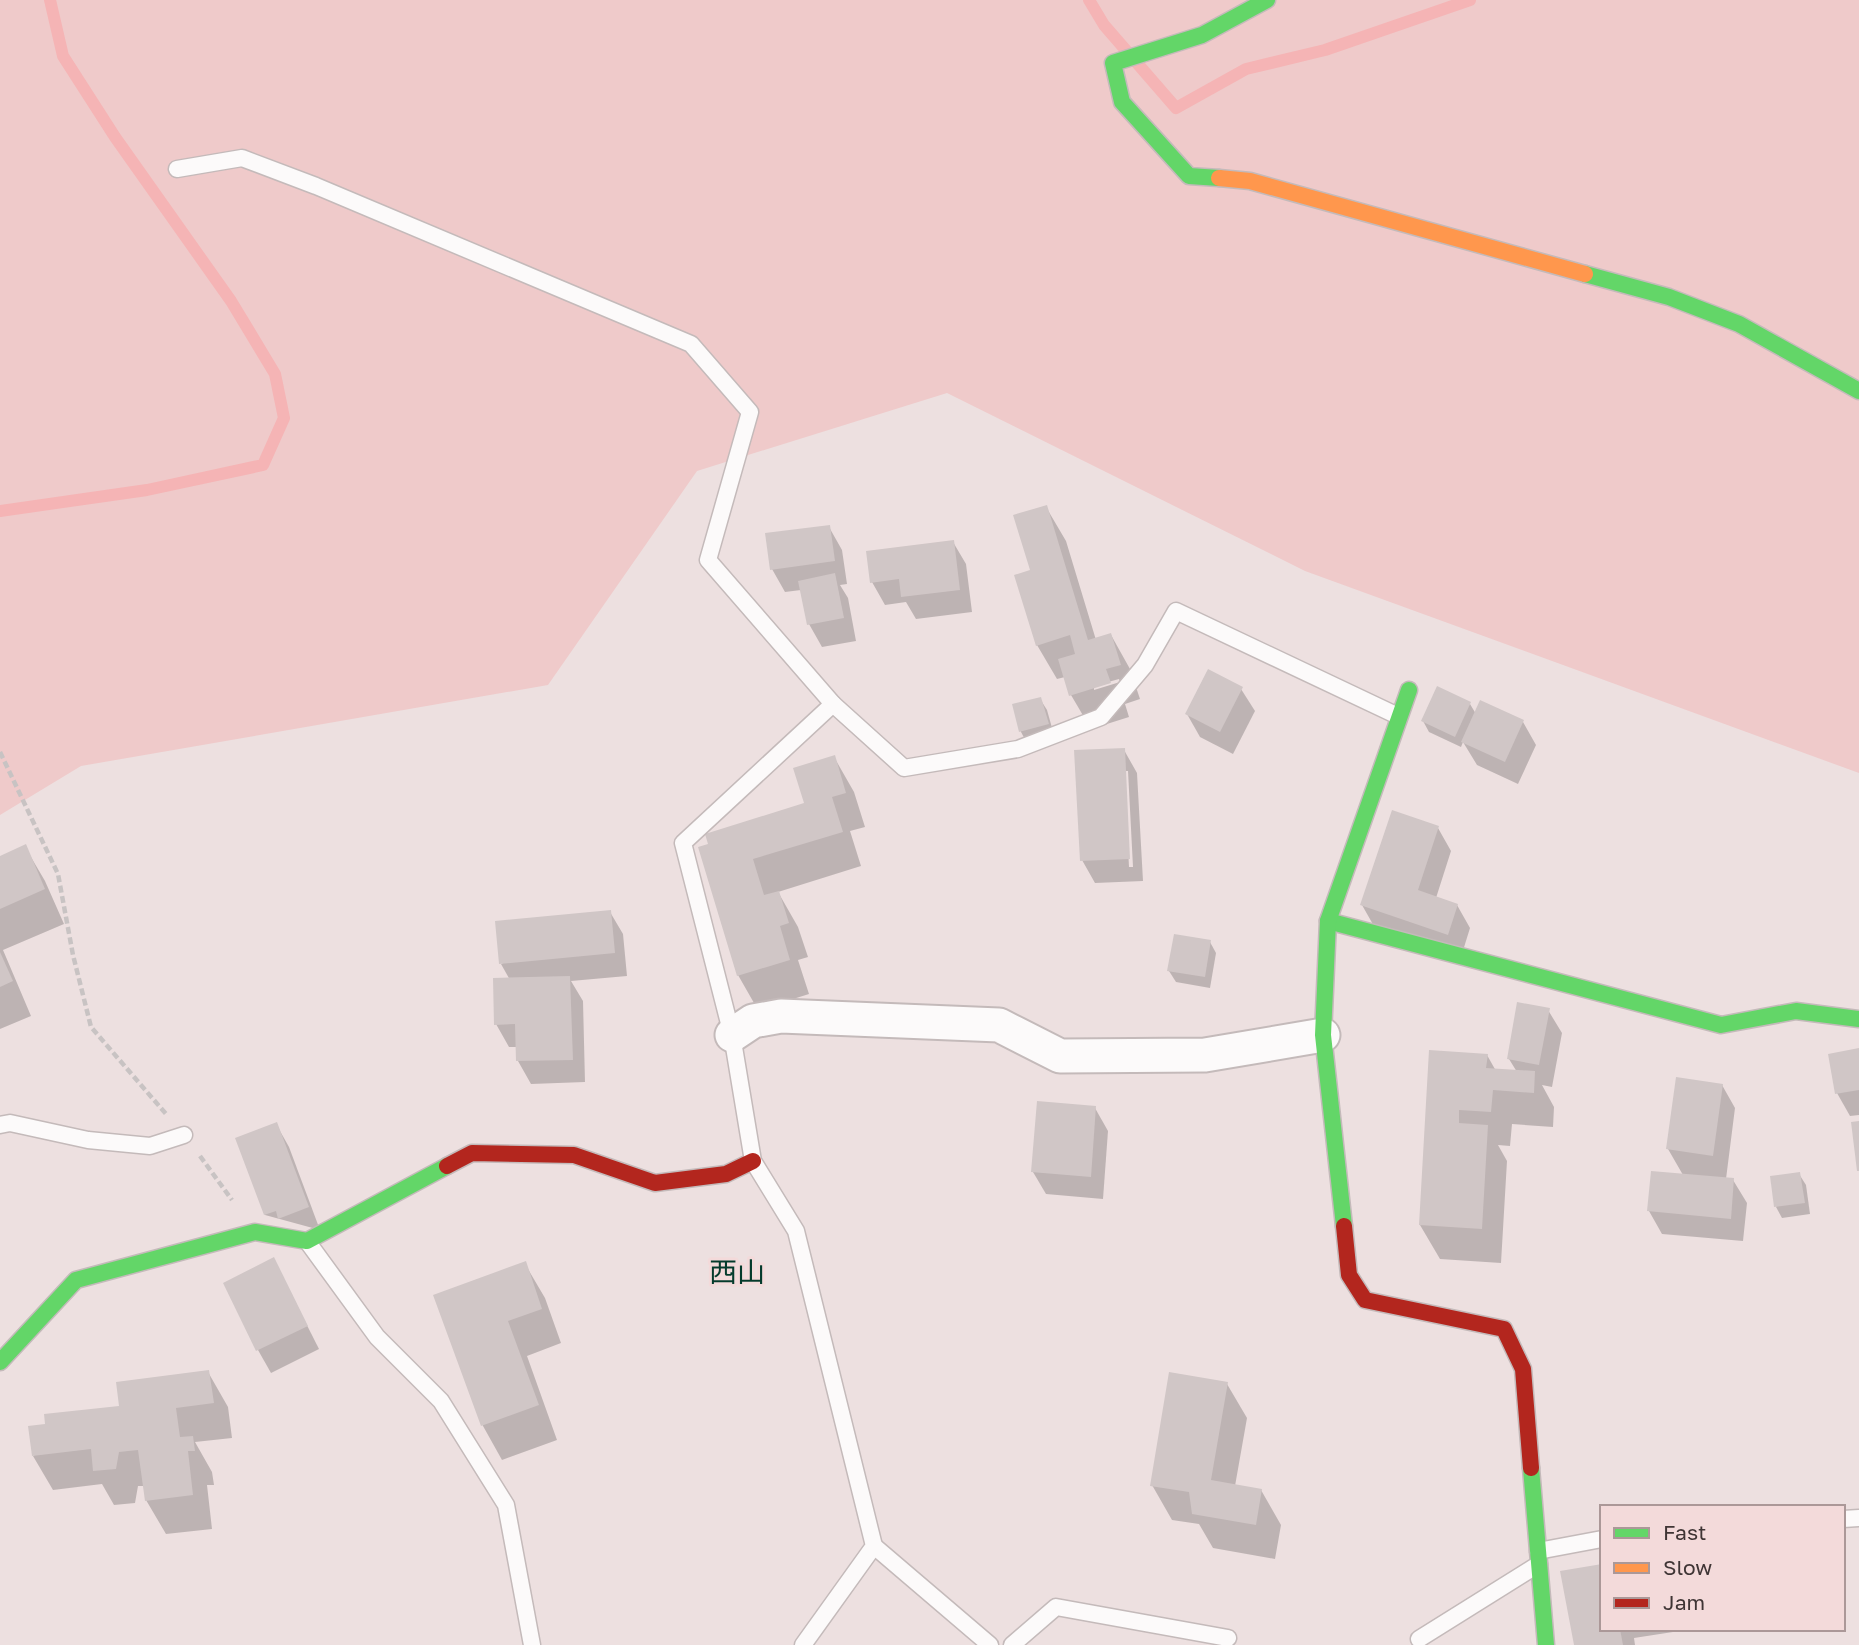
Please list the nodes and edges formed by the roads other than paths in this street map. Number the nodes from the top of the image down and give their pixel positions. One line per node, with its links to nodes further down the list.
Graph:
1 (1267, 0): 3 (street)
2 (177, 169): 5 (lane)
3 (1859, 391)
4 (1409, 690): 6 (street)
5 (834, 705): 6 (lane); 9 (lane)
6 (1398, 716): 7 (street)
7 (1328, 921): 8 (street); 10 (street)
8 (1859, 1019)
9 (732, 1035): 10 (street); 13 (lane)
10 (1323, 1035): 18 (street)
11 (0, 1125): 12 (lane)
12 (184, 1135)
13 (753, 1161): 14 (street); 17 (lane)
14 (307, 1241): 15 (street); 21 (lane)
15 (0, 1362)
16 (1600, 1540): 18 (lane)
17 (874, 1546): 22 (lane); 23 (lane)
18 (1539, 1558): 20 (lane); 25 (street)
19 (1228, 1638): 24 (lane)
20 (1419, 1639)
21 (532, 1645)
22 (803, 1645)
23 (990, 1645)
24 (1012, 1645)
25 (1546, 1645)

